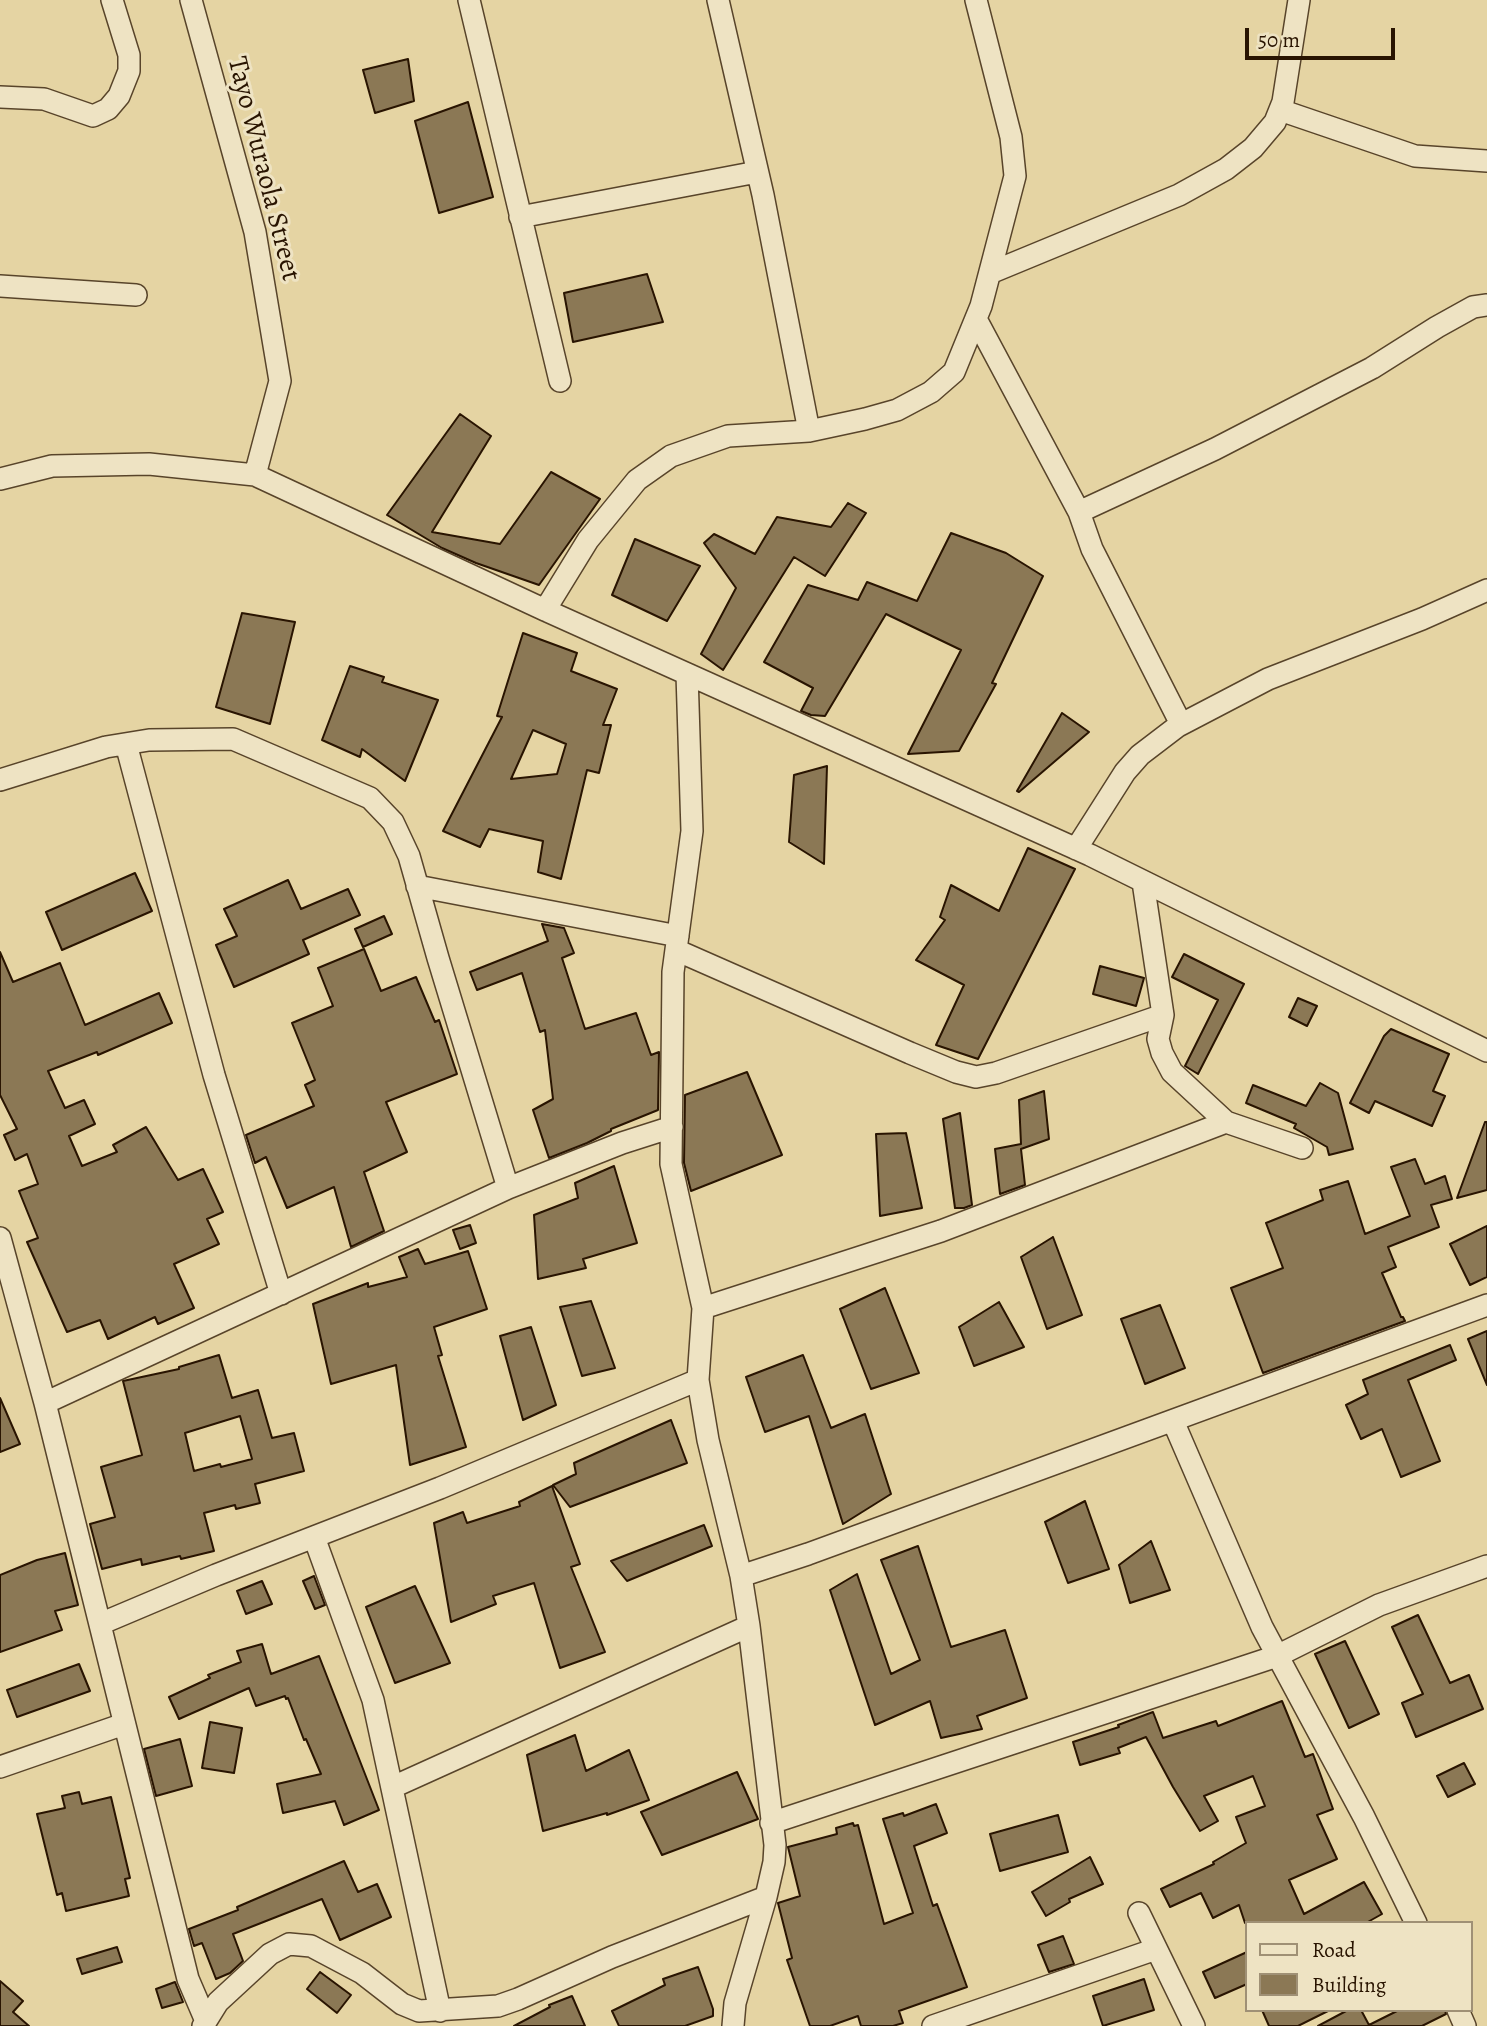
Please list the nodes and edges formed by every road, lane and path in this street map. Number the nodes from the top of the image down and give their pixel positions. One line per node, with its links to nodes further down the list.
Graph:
1 (112, 0): 7 (street)
2 (469, 0): 11 (street)
3 (718, 0): 10 (street)
4 (976, 0): 12 (street)
5 (1299, 0): 8 (street)
6 (197, 2): 19 (street, Tayo Wuraola Street)
7 (0, 97)
8 (1280, 110): 9 (street); 12 (street)
9 (1487, 161)
10 (757, 172): 11 (street); 18 (street)
11 (520, 217): 17 (street)
12 (990, 273): 16 (street)
13 (0, 286): 14 (street)
14 (136, 295)
15 (1487, 305): 21 (street)
16 (976, 319): 18 (street); 21 (street)
17 (560, 381)
18 (809, 431): 23 (street)
19 (256, 475): 20 (street); 23 (street)
20 (0, 479)
21 (1079, 512): 25 (street)
22 (1487, 590): 25 (street)
23 (545, 610): 24 (street)
24 (687, 674): 28 (street); 31 (street)
25 (1181, 724): 28 (street)
26 (126, 744): 27 (street); 30 (street); 39 (street)
27 (0, 780)
28 (1076, 849): 29 (street)
29 (1143, 882): 32 (street); 33 (street)
30 (417, 886): 31 (street); 37 (street)
31 (677, 943): 32 (street); 35 (street)
32 (1163, 1016): 34 (street)
33 (1487, 1051)
34 (1226, 1122): 36 (street); 41 (street)
35 (672, 1127): 37 (street); 41 (street)
36 (1302, 1148)
37 (508, 1188): 39 (street)
38 (0, 1238): 43 (street)
39 (281, 1294): 43 (street)
40 (1487, 1305): 44 (street)
41 (703, 1308): 42 (street)
42 (698, 1380): 45 (street); 47 (street)
43 (45, 1404): 48 (street)
44 (1173, 1421): 47 (street); 50 (street)
45 (314, 1537): 48 (street); 53 (street)
46 (1487, 1566): 50 (street)
47 (741, 1576): 49 (street)
48 (100, 1624): 51 (street)
49 (749, 1626): 53 (street); 54 (street)
50 (1277, 1656): 54 (street); 57 (street)
51 (124, 1724): 52 (street); 60 (street)
52 (0, 1767)
53 (393, 1787): 59 (street)
54 (771, 1823): 55 (street)
55 (766, 1896): 59 (street); 61 (street)
56 (1139, 1913): 58 (street)
57 (1415, 1921)
58 (1157, 1949): 62 (street); 63 (street)
59 (440, 2011): 60 (street)
60 (204, 2023)
61 (733, 2026)
62 (933, 2026)
63 (1194, 2026)

